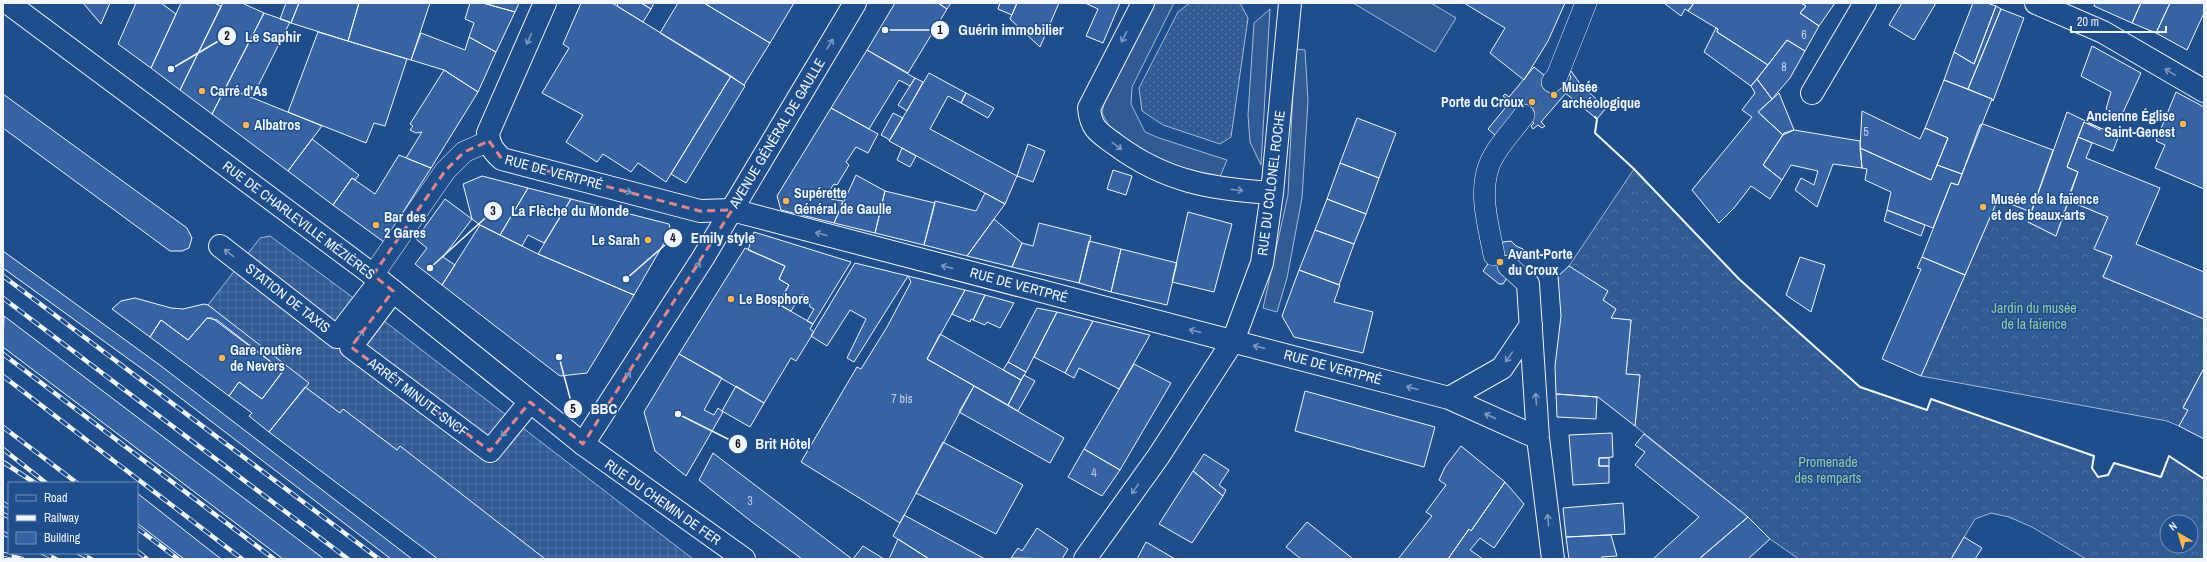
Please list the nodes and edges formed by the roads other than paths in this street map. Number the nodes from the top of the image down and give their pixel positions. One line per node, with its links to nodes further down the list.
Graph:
1 (8, 3): 17 (street, RUE DE CHARLEVILLE MÉZIÈRES)
2 (545, 3): 13 (street, one-way to 13)
3 (855, 3): 15 (street, AVENUE GÉNÉRAL DE GAULLE, one-way to 3)
4 (1143, 3): 14 (street, one-way to 14)
5 (1290, 3): 14 (street, RUE DU COLONEL ROCHE)
6 (1586, 3): 9 (street)
7 (1865, 3): 11 (street)
8 (2036, 3): 10 (street, one-way to 8)
9 (1552, 82)
10 (2204, 91)
11 (1812, 94)
12 (1524, 115): 18 (street)
13 (488, 141): 15 (street, RUE DE VERTPRÉ, one-way to 15); 17 (street)
14 (1272, 193): 20 (street, RUE DU COLONEL ROCHE)
15 (732, 210): 20 (street, RUE DE VERTPRÉ, one-way to 15); 24 (street, AVENUE GÉNÉRAL DE GAULLE, one-way to 15)
16 (220, 246): 17 (street, STATION DE TAXIS, one-way to 16)
17 (382, 282): 22 (street, RUE DE CHARLEVILLE MÉZIÈRES); 22 (street, ARRÊT MINUTE SNCF, one-way to 17)
18 (1528, 284): 19 (street)
19 (1531, 326): 21 (street, one-way to 21); 23 (street, one-way to 19)
20 (1233, 341): 21 (street, RUE DE VERTPRÉ, one-way to 20); 26 (street, RUE DU COLONEL ROCHE, one-way to 26)
21 (1450, 398): 23 (street, RUE DE VERTPRÉ, one-way to 21)
22 (530, 402): 24 (street, RUE DE CHARLEVILLE MÉZIÈRES)
23 (1538, 438): 27 (street, one-way to 23)
24 (583, 444): 25 (street, RUE DU CHEMIN DE FER)
25 (744, 559)
26 (1085, 559)
27 (1553, 559)

